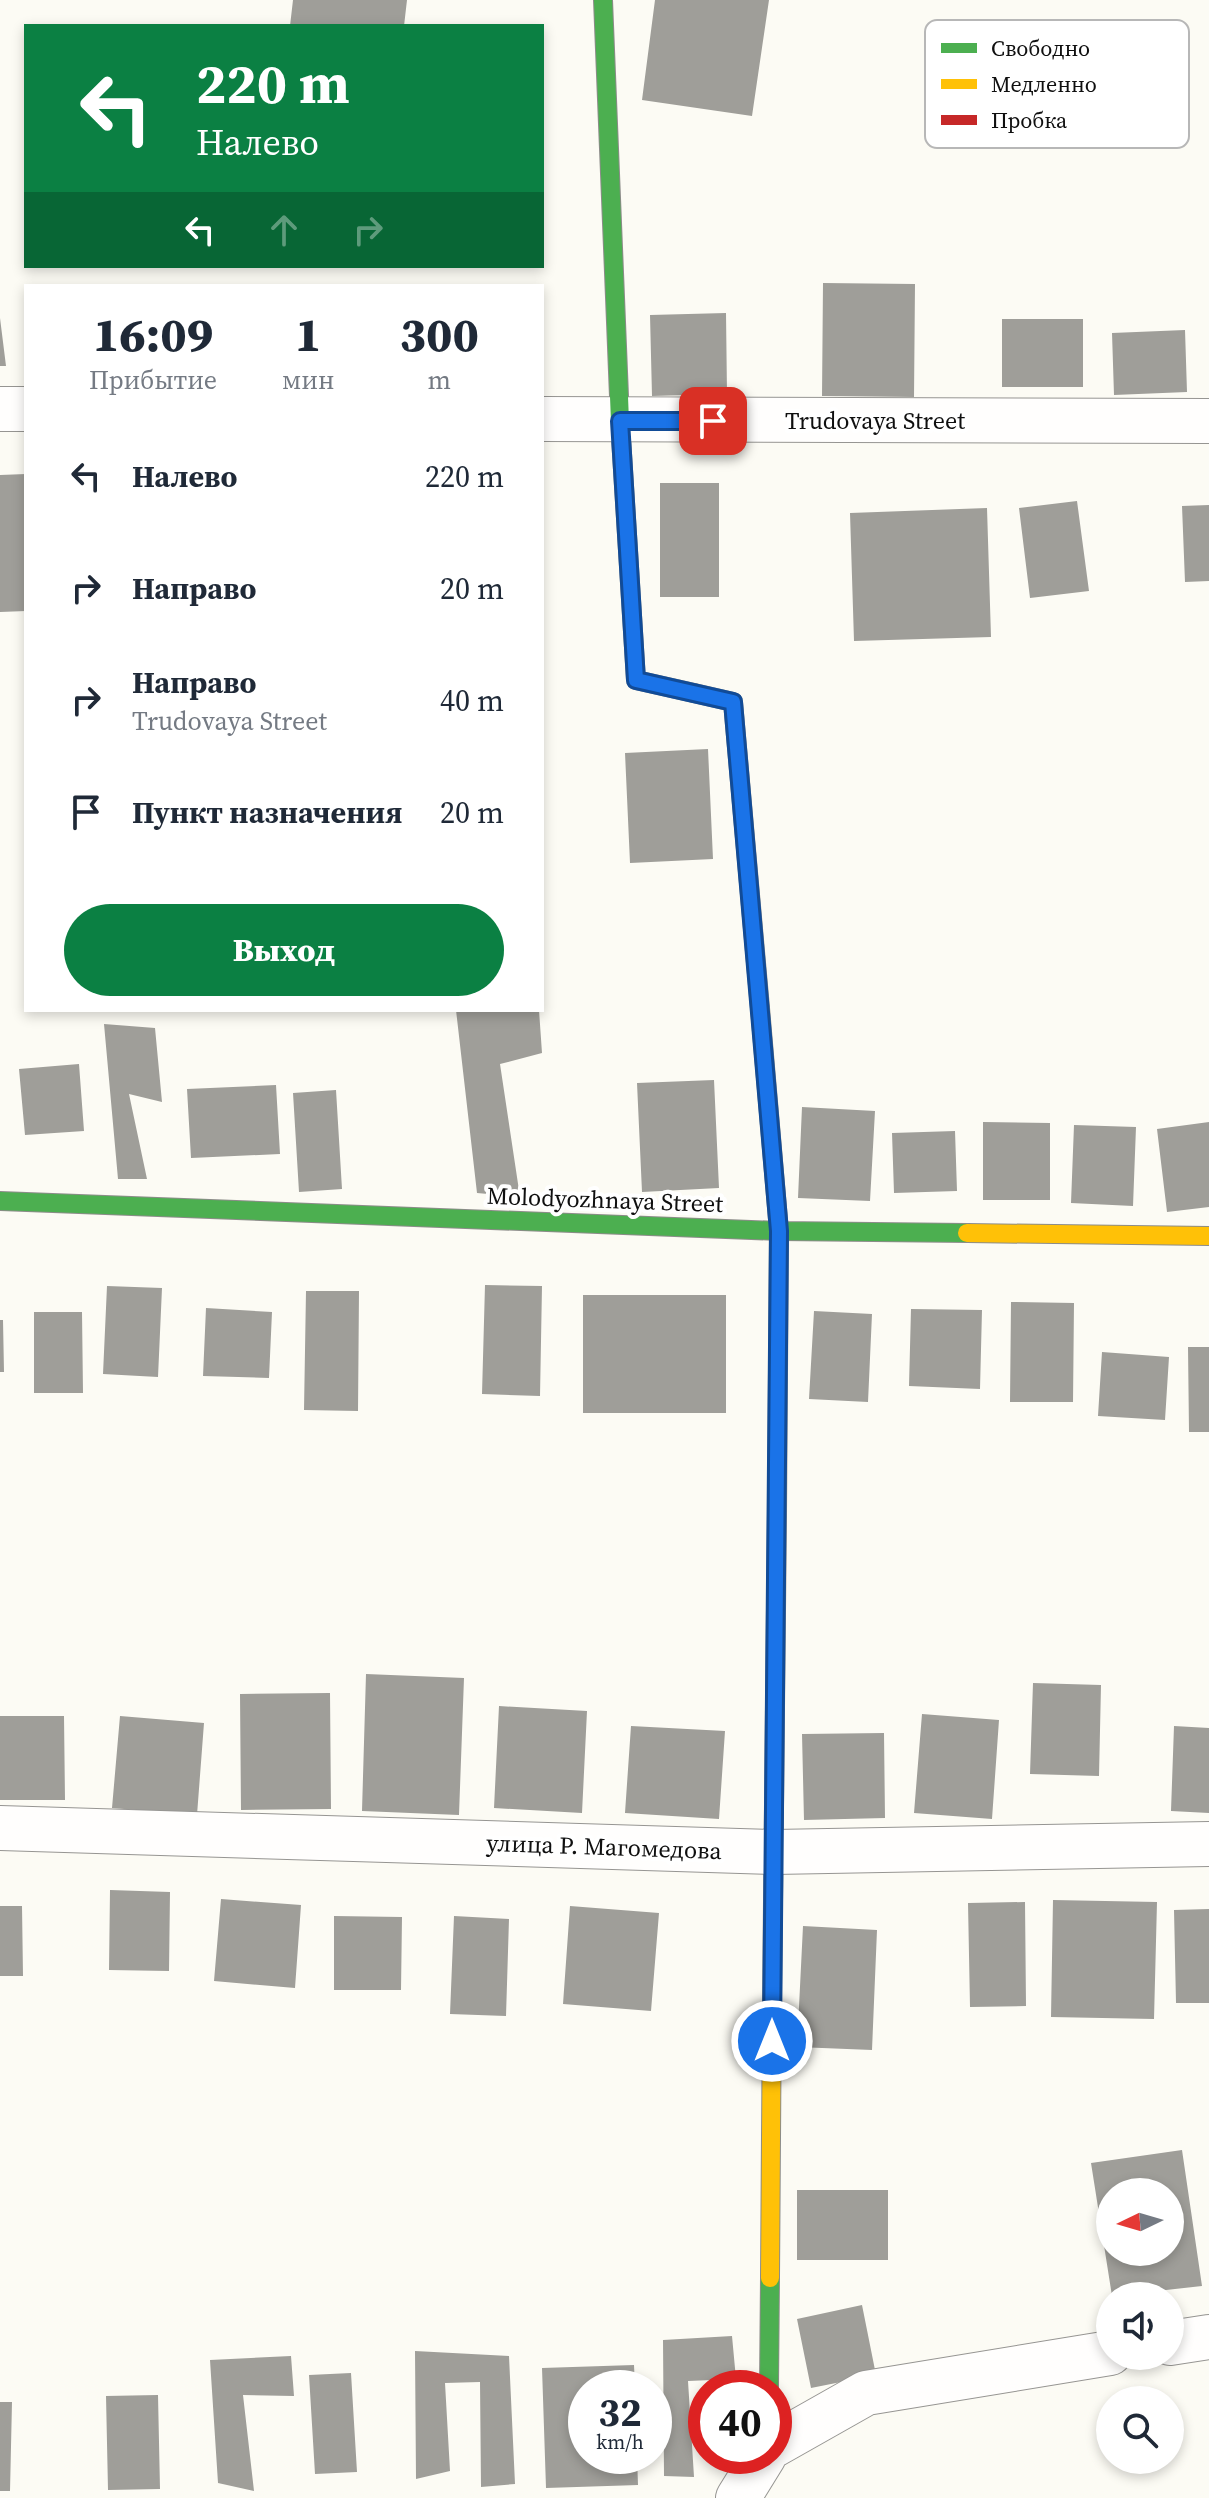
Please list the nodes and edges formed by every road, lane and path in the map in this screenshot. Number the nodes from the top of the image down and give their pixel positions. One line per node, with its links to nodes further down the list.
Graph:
1 (603, 0): 5 (street)
2 (0, 409): 3 (street)
3 (24, 409)
4 (544, 419): 5 (street, Trudovaya Street)
5 (620, 421): 6 (street, Trudovaya Street); 8 (street)
6 (1209, 421)
7 (0, 1201): 8 (street, Molodyozhnaya Street)
8 (779, 1231): 9 (street, Molodyozhnaya Street); 12 (street)
9 (1209, 1236)
10 (0, 1828): 12 (street, улица Р. Магомедова)
11 (1209, 1844): 12 (street, улица Р. Магомедова)
12 (774, 1852): 16 (street)
13 (1209, 2337): 14 (street)
14 (1184, 2341)
15 (1096, 2355): 17 (street)
16 (769, 2370)
17 (792, 2435)
18 (753, 2474): 19 (street)
19 (738, 2498)

